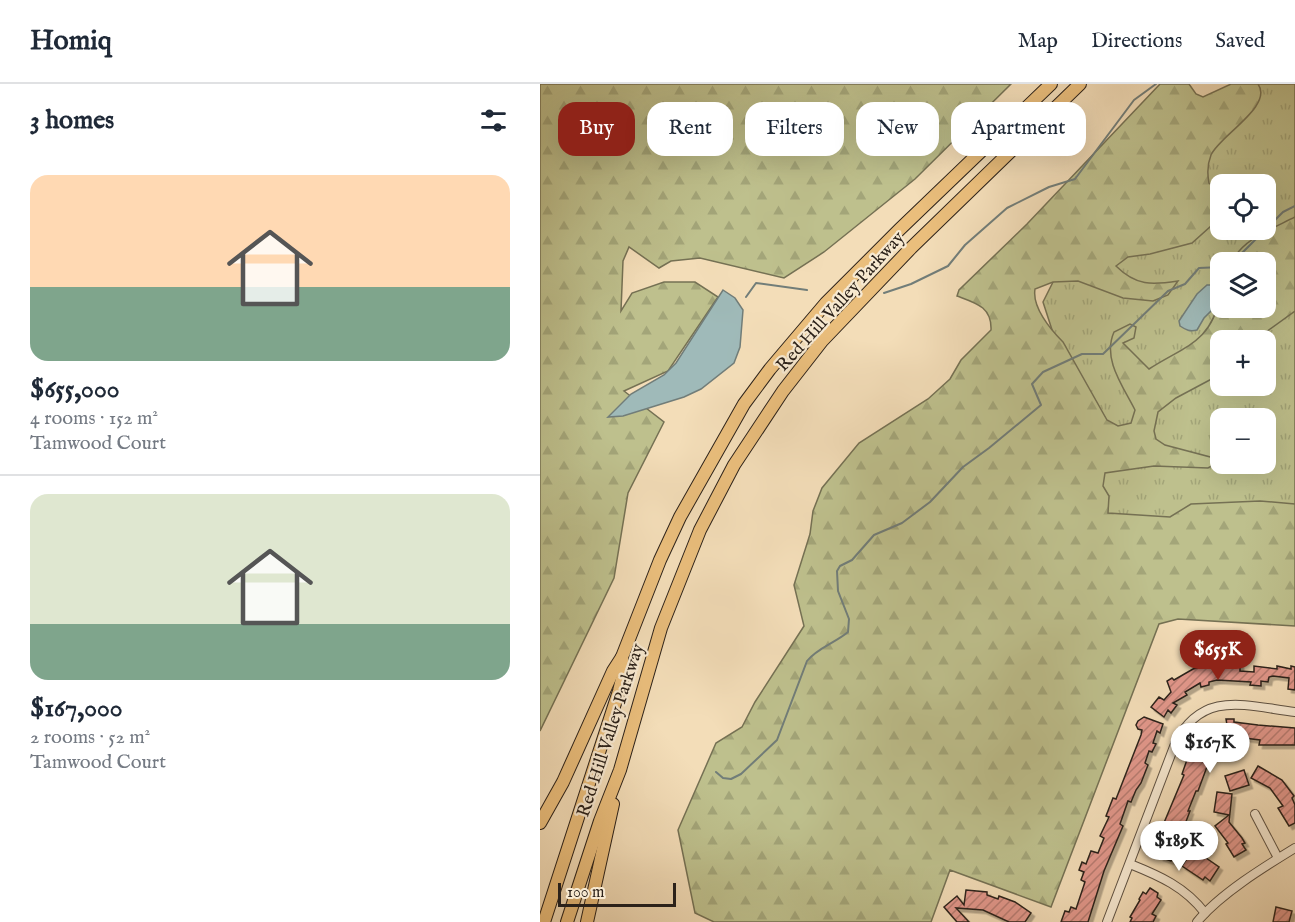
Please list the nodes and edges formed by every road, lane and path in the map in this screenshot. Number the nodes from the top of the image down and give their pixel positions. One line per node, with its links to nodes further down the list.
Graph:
1 (1051, 84): 3 (highway, Red Hill Valley Parkway)
2 (1080, 84): 5 (highway, Red Hill Valley Parkway)
3 (622, 657): 7 (highway); 12 (highway, Red Hill Valley Parkway)
4 (1295, 711): 10 (street)
5 (620, 770): 13 (highway, Red Hill Valley Parkway); 14 (highway)
6 (1255, 814): 9 (street)
7 (540, 823)
8 (1295, 848): 9 (street)
9 (1278, 858): 11 (street)
10 (1130, 864): 11 (street); 15 (street)
11 (1205, 913): 16 (street)
12 (544, 922)
13 (567, 922)
14 (587, 922)
15 (1107, 922)
16 (1197, 922)

